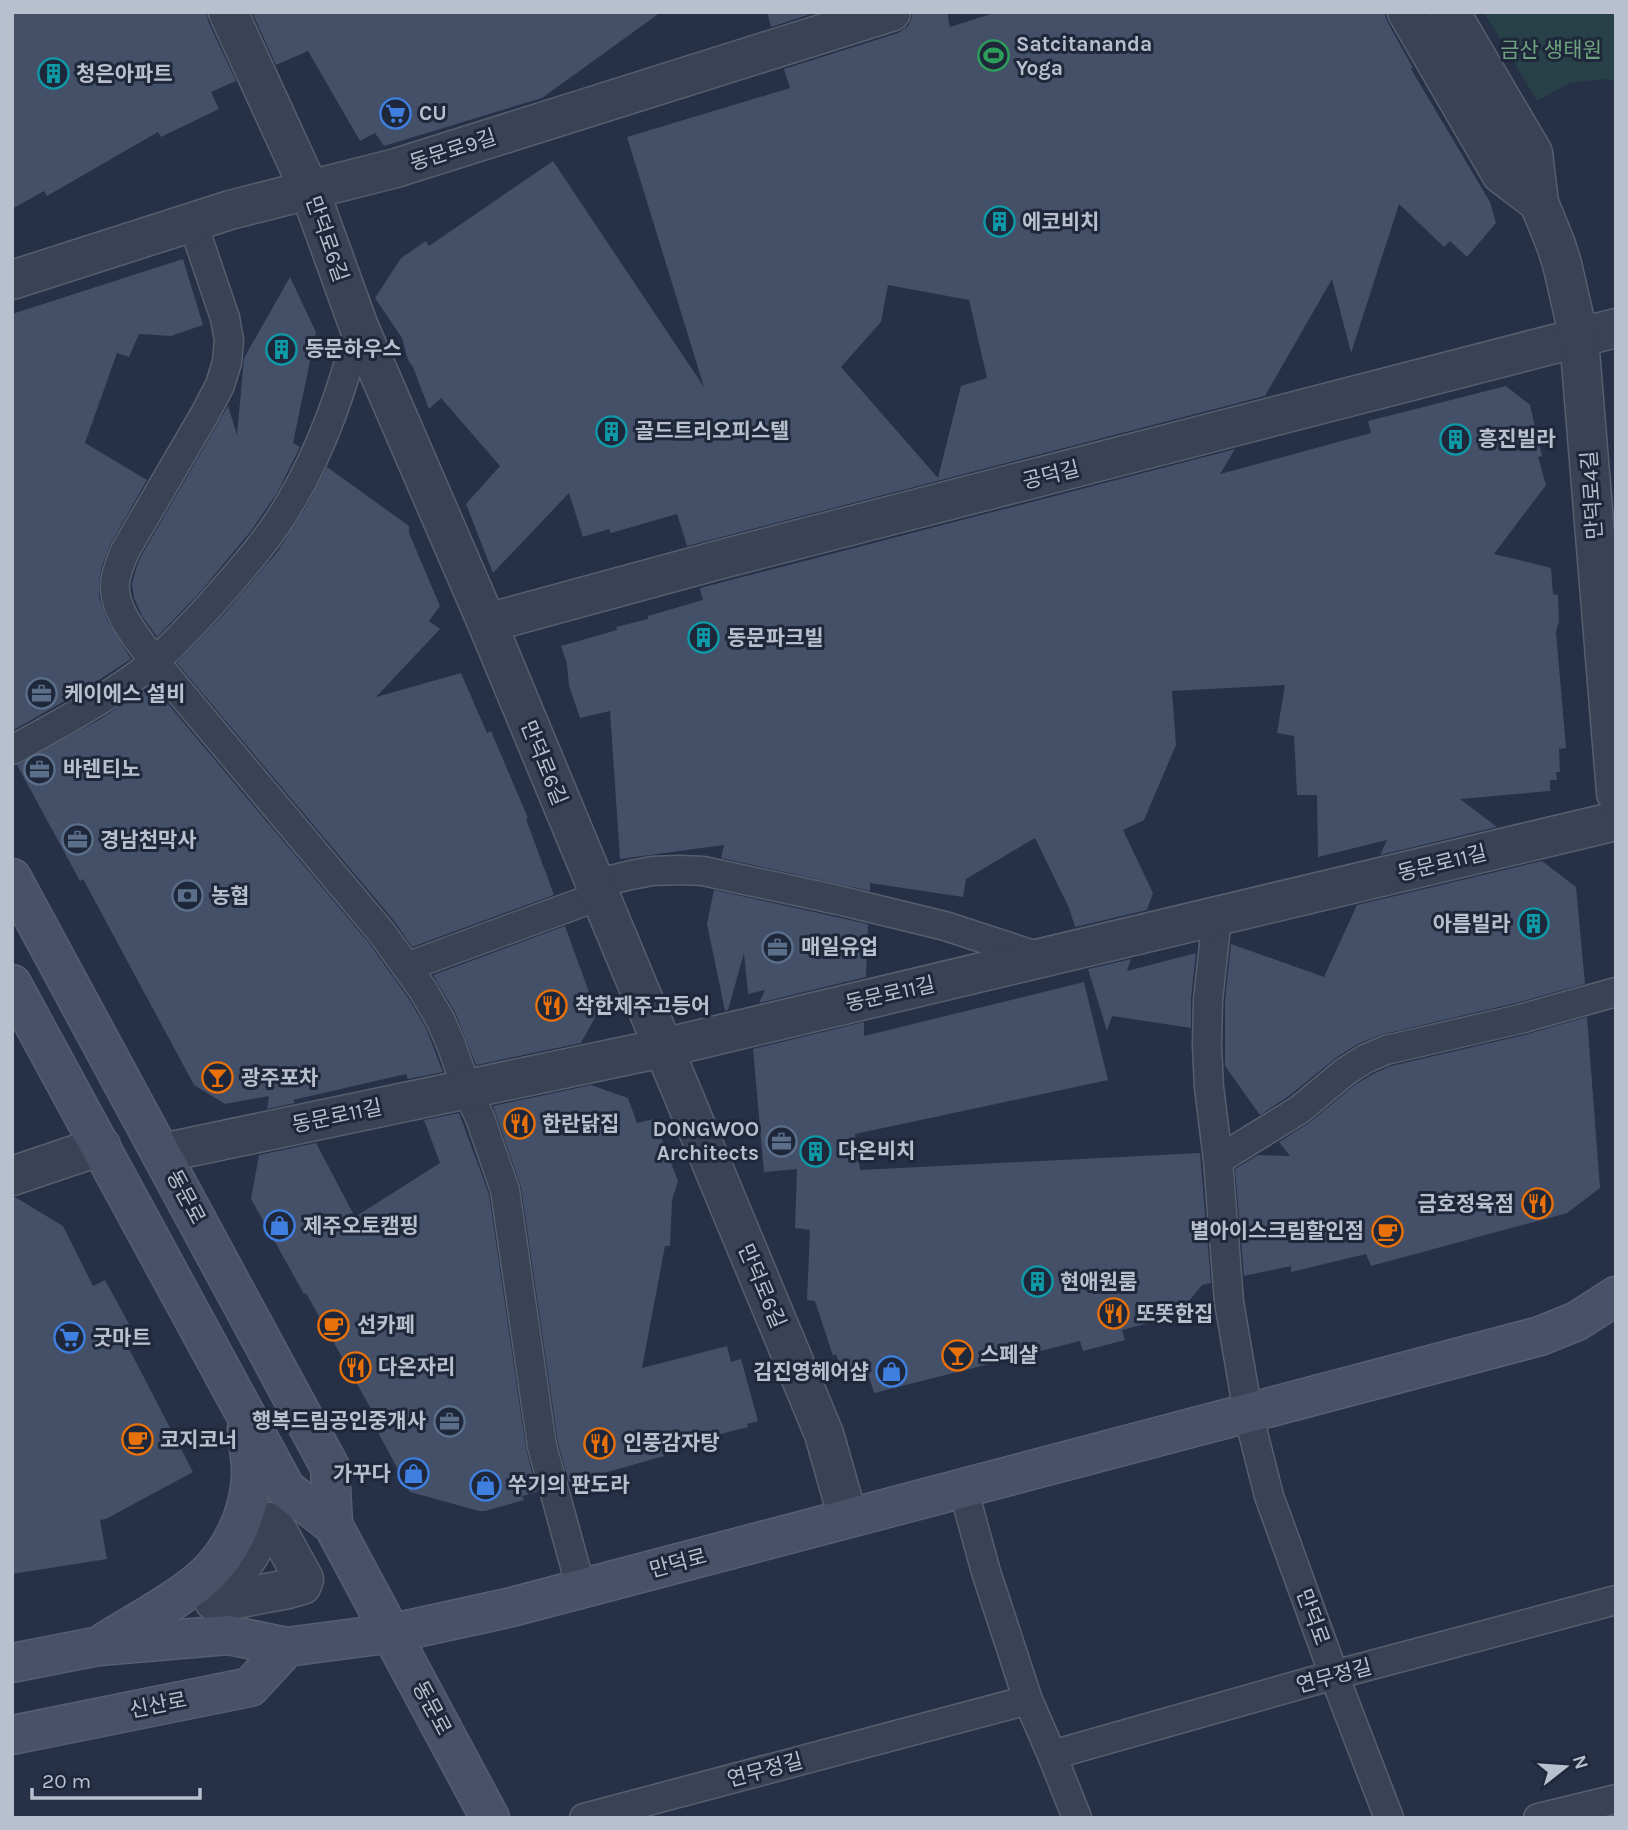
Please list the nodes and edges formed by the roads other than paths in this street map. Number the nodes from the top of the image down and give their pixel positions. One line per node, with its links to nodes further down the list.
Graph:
1 (228, 12): 5 (street, 만덕로6길)
2 (891, 12): 5 (street, 동문로9길)
3 (1407, 12): 6 (street, 만덕로4길)
4 (1450, 12): 6 (street, 만덕로4길)
5 (309, 189): 7 (street, 동문로9길); 9 (street, 만덕로6길)
6 (1538, 203): 11 (street, 만덕로4길)
7 (192, 221): 8 (street, 동문로9길); 13 (lane)
8 (12, 280)
9 (359, 327): 12 (street, 만덕로6길); 13 (lane)
10 (1616, 328): 11 (street, 공덕길)
11 (1579, 338): 12 (street, 공덕길); 15 (street, 만덕로4길)
12 (487, 623): 18 (street, 만덕로6길)
13 (154, 662): 14 (lane); 21 (lane)
14 (12, 750)
15 (1616, 793)
16 (1616, 821): 19 (street, 동문로11길)
17 (12, 878): 27 (main road, 동문로)
18 (597, 890): 20 (lane); 21 (lane); 24 (street, 만덕로6길)
19 (1217, 917): 20 (street, 동문로11길); 28 (lane)
20 (1043, 958): 24 (street, 동문로11길)
21 (407, 967): 25 (lane)
22 (12, 984): 26 (main road, 동문로)
23 (1616, 992): 28 (lane)
24 (663, 1048): 25 (street, 동문로11길); 34 (street, 만덕로6길)
25 (467, 1090): 27 (street, 동문로11길); 36 (lane)
26 (101, 1146): 29 (street); 32 (main road, 동문로)
27 (162, 1153): 35 (main road, 동문로)
28 (1218, 1160): 31 (lane)
29 (12, 1176)
30 (1616, 1296): 31 (main road, 만덕로)
31 (1248, 1413): 33 (main road, 만덕로); 42 (lane, 만덕로)
32 (246, 1417): 35 (main road, 동문로); 39 (main road)
33 (963, 1488): 34 (main road, 만덕로); 43 (lane)
34 (848, 1518): 36 (main road, 만덕로)
35 (333, 1525): 38 (main road, 동문로)
36 (581, 1588): 38 (main road, 만덕로)
37 (1616, 1601): 42 (lane, 연무정길)
38 (393, 1633): 40 (main road); 47 (main road, 동문로)
39 (99, 1646): 40 (main road); 41 (main road)
40 (287, 1647): 44 (main road, 신산로)
41 (12, 1663)
42 (1334, 1675): 45 (lane, 연무정길); 50 (lane, 만덕로)
43 (1028, 1700): 45 (lane); 48 (lane, 연무정길)
44 (12, 1735)
45 (1052, 1755): 49 (lane)
46 (1616, 1798): 51 (lane)
47 (490, 1818)
48 (584, 1818)
49 (1077, 1818)
50 (1389, 1818)
51 (1538, 1818)

